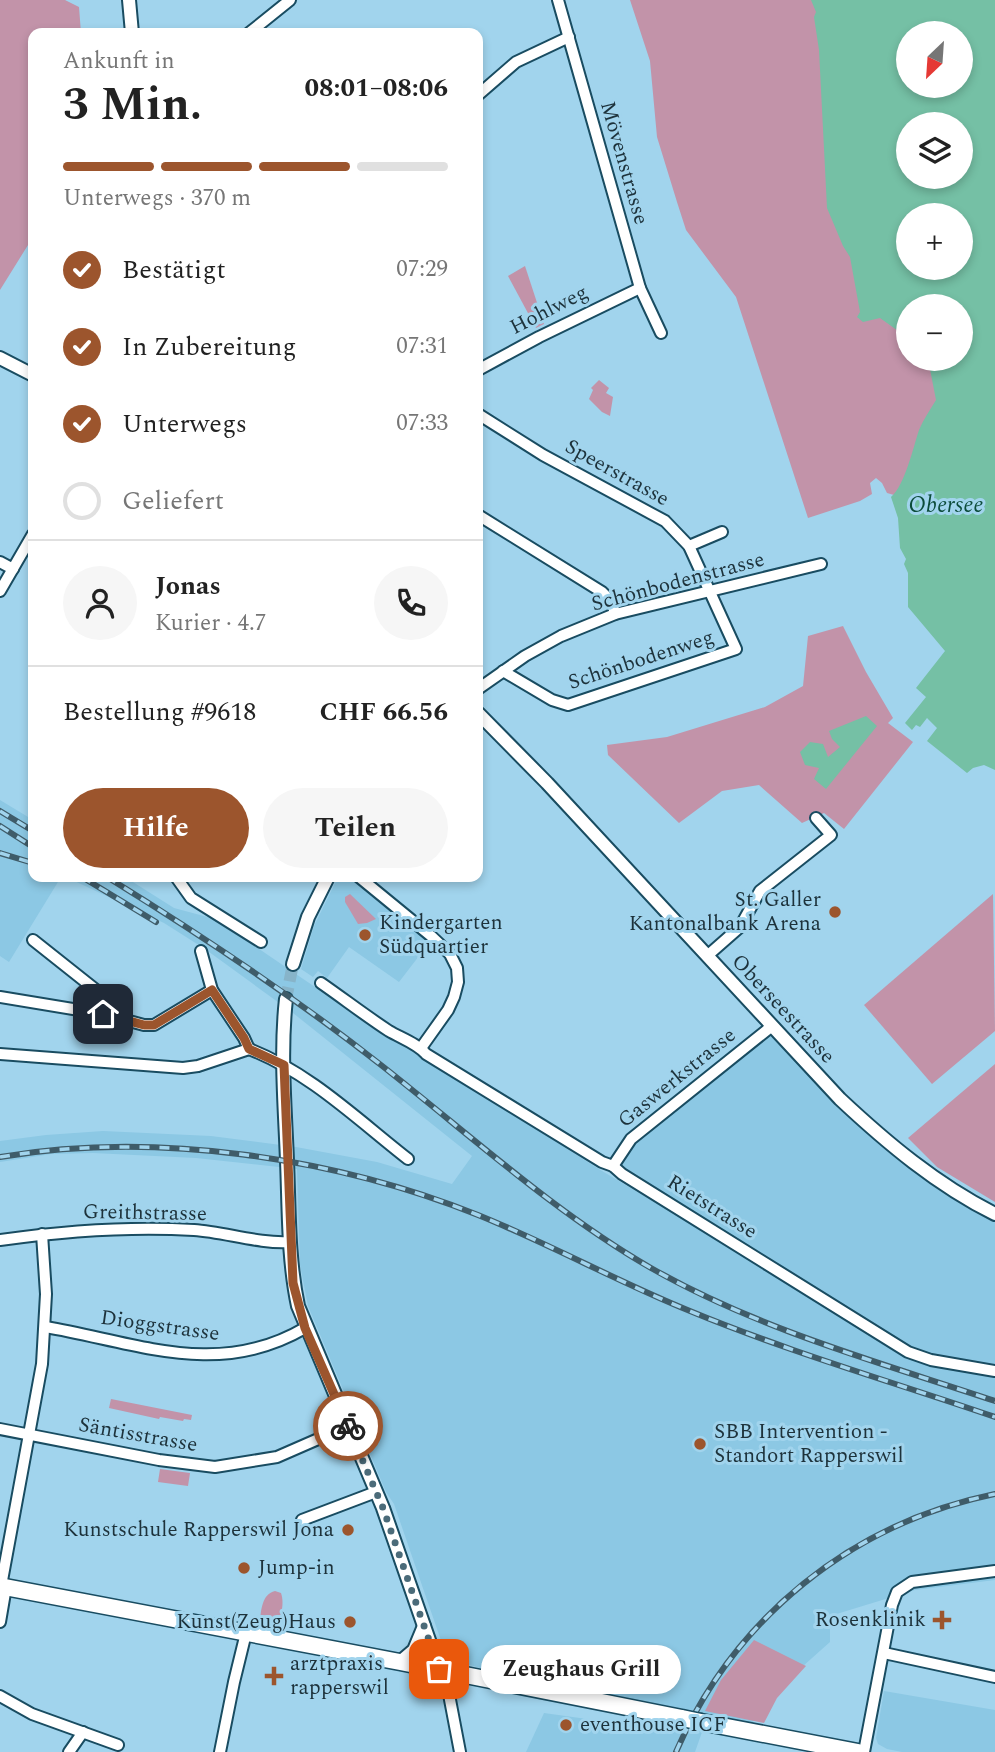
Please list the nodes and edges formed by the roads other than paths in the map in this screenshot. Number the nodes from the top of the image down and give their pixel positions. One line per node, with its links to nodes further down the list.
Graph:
1 (129, 0): 4 (street)
2 (290, 0): 5 (street)
3 (558, 0): 6 (street, Mövenstrasse)
4 (132, 28)
5 (255, 28)
6 (569, 37): 7 (street); 8 (street, Mövenstrasse)
7 (483, 91)
8 (639, 288): 9 (street, Mövenstrasse); 11 (street, Hohlweg)
9 (661, 333)
10 (0, 358): 12 (street)
11 (483, 367)
12 (28, 372)
13 (483, 417): 17 (street, Speerstrasse)
14 (483, 518): 23 (street)
15 (722, 532): 17 (street)
16 (28, 543): 20 (street)
17 (690, 546): 22 (street, Speerstrasse)
18 (0, 562): 20 (street)
19 (821, 564): 22 (street, Schönbodenstrasse)
20 (13, 569): 21 (street)
21 (0, 591)
22 (711, 592): 23 (street, Schönbodenstrasse); 24 (street, Schönbodenweg)
23 (615, 614): 24 (street, Schönbodenstrasse)
24 (503, 671): 25 (street, Schönbodenstrasse)
25 (483, 685)
26 (483, 718): 34 (street, Oberseestrasse)
27 (816, 818): 34 (street)
28 (180, 882): 32 (street)
29 (326, 882): 35 (street)
30 (365, 882): 42 (street)
31 (33, 940): 40 (street)
32 (261, 942)
33 (201, 951): 37 (street)
34 (707, 956): 41 (street, Oberseestrasse)
35 (293, 964)
36 (321, 983): 42 (street, Rietstrasse)
37 (212, 990): 40 (street); 43 (street)
38 (0, 997): 40 (street)
39 (286, 999): 45 (street)
40 (113, 1016)
41 (772, 1026): 47 (street, Gaswerkstrasse); 48 (street, Oberseestrasse)
42 (421, 1048): 47 (street, Rietstrasse)
43 (249, 1049): 44 (street); 45 (street)
44 (0, 1054)
45 (284, 1065): 46 (street); 51 (street)
46 (408, 1159)
47 (613, 1166): 54 (street, Rietstrasse)
48 (995, 1214)
49 (42, 1234): 50 (street, Greithstrasse); 51 (street, Greithstrasse); 52 (street)
50 (0, 1240)
51 (290, 1242): 53 (street)
52 (46, 1327): 53 (street, Dioggstrasse); 57 (street)
53 (305, 1328): 55 (street)
54 (995, 1371)
55 (348, 1426): 57 (street, Säntisstrasse); 58 (street)
56 (0, 1429): 57 (street, Säntisstrasse)
57 (30, 1435): 61 (street)
58 (376, 1492): 59 (street); 63 (street)
59 (302, 1520)
60 (995, 1571): 65 (street)
61 (2, 1587): 62 (street); 64 (main road)
62 (0, 1622)
63 (424, 1626): 66 (street); 67 (street)
64 (246, 1633): 66 (main road); 73 (street)
65 (884, 1653): 68 (street); 76 (street)
66 (401, 1662): 67 (main road)
67 (439, 1669): 74 (street); 75 (main road, bridge)
68 (995, 1677)
69 (0, 1696): 70 (street)
70 (83, 1732): 71 (street); 72 (street)
71 (118, 1745)
72 (69, 1752)
73 (220, 1752)
74 (460, 1752)
75 (858, 1752)
76 (864, 1752)

